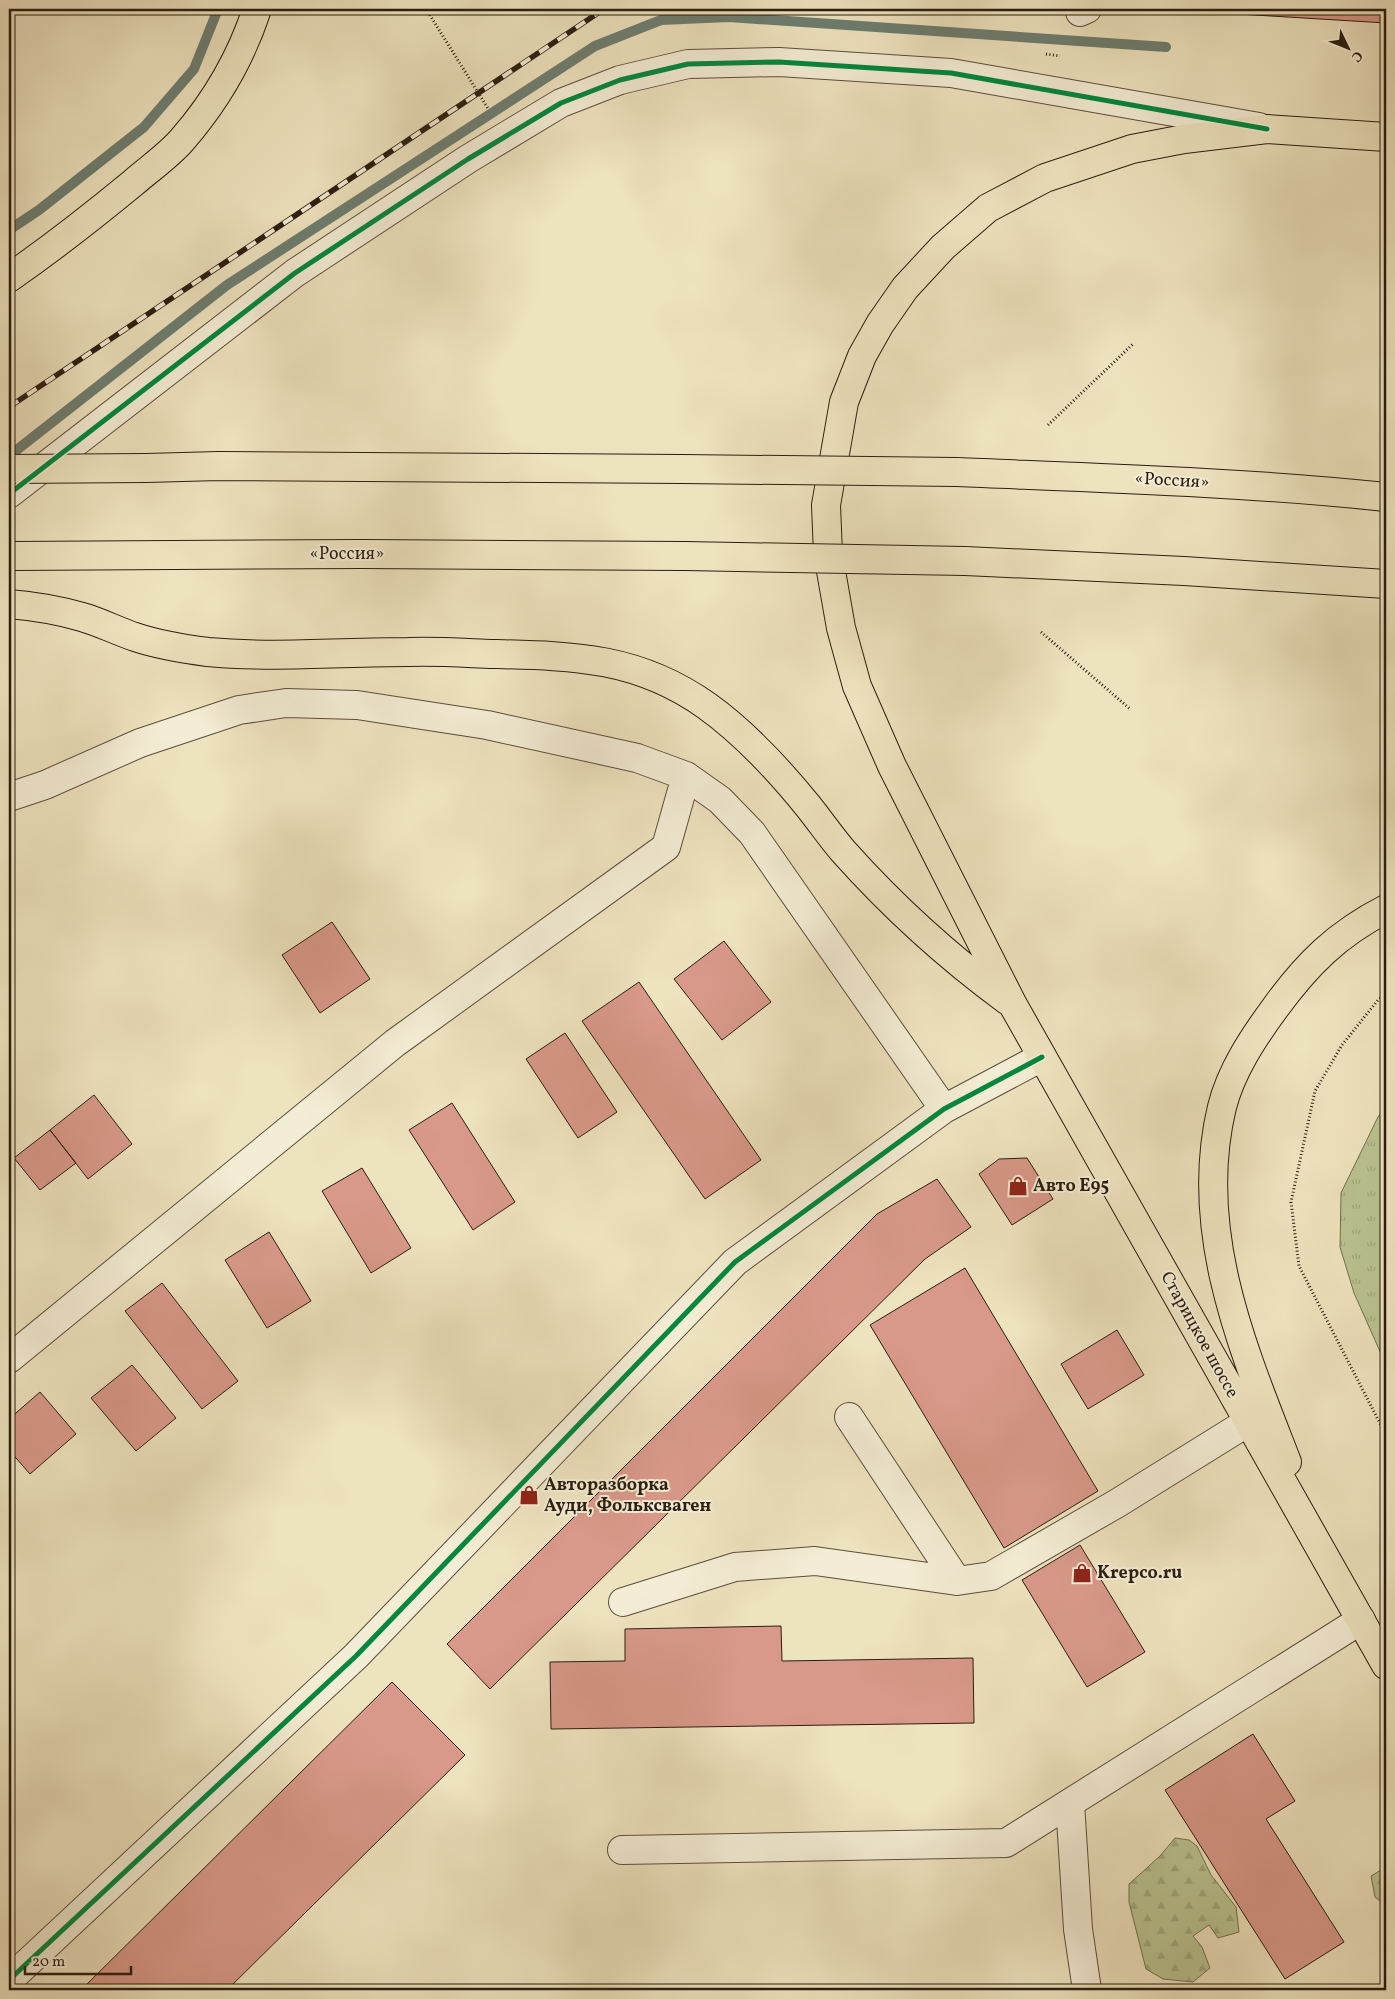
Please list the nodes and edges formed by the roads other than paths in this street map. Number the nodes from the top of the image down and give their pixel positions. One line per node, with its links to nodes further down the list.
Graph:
1 (257, 9): 4 (main road)
2 (1267, 129): 3 (main road, Старицкое шоссе); 6 (street); 14 (main road, Старицкое шоссе)
3 (1386, 137)
4 (9, 278)
5 (9, 469): 7 (main road, «Россия», bridge)
6 (9, 494)
7 (1386, 497)
8 (9, 556): 9 (main road, «Россия», bridge)
9 (1386, 584)
10 (20, 605): 14 (main road)
11 (686, 776): 12 (street); 16 (street); 17 (street)
12 (9, 797)
13 (1386, 908): 20 (main road)
14 (1013, 1005): 15 (main road, Старицкое шоссе)
15 (1042, 1057): 16 (street); 19 (main road, Старицкое шоссе)
16 (944, 1110): 27 (street)
17 (9, 1359)
18 (849, 1417): 21 (street)
19 (1248, 1422): 20 (main road, Старицкое шоссе); 21 (street)
20 (1322, 1552): 23 (main road, Старицкое шоссе)
21 (957, 1581): 22 (street)
22 (623, 1602)
23 (1361, 1620): 24 (main road, Старицкое шоссе); 25 (street)
24 (1386, 1665)
25 (1070, 1803): 26 (street); 28 (street)
26 (622, 1850)
27 (9, 1980)
28 (1087, 1990)

